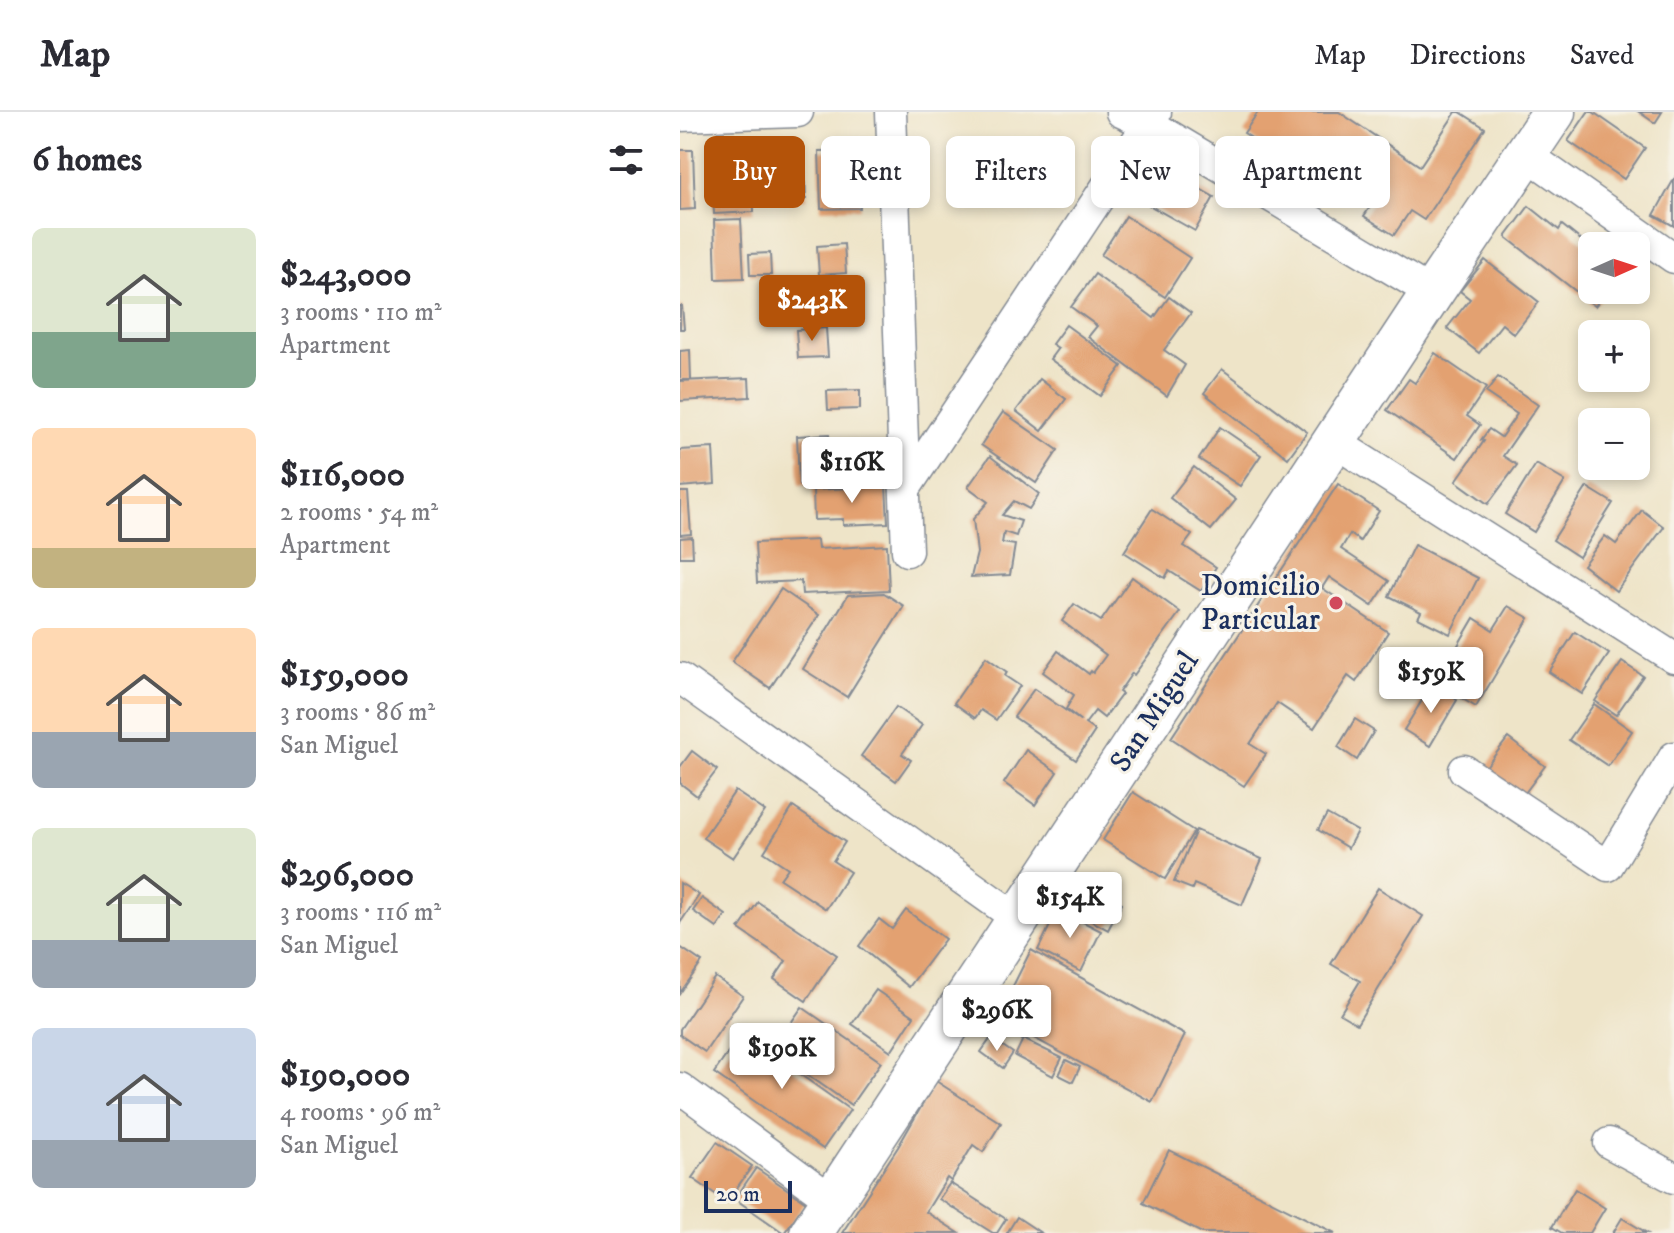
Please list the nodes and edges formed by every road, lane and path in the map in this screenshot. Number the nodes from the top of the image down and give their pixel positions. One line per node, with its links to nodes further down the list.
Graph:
1 (798, 112): 4 (street)
2 (891, 112): 10 (street)
3 (1554, 112): 6 (street, San Miguel)
4 (680, 116)
5 (1142, 116): 8 (street); 10 (street)
6 (1526, 154): 7 (street); 8 (street, San Miguel)
7 (1674, 258)
8 (1432, 293): 9 (street, San Miguel)
9 (1333, 441): 12 (street); 16 (street, San Miguel)
10 (905, 489): 11 (street)
11 (907, 551)
12 (1674, 658)
13 (680, 678): 16 (street)
14 (1674, 757): 15 (street)
15 (1464, 770)
16 (1018, 919): 20 (street, San Miguel)
17 (680, 1088): 20 (street)
18 (1609, 1143): 19 (street)
19 (1674, 1178)
20 (822, 1216)

